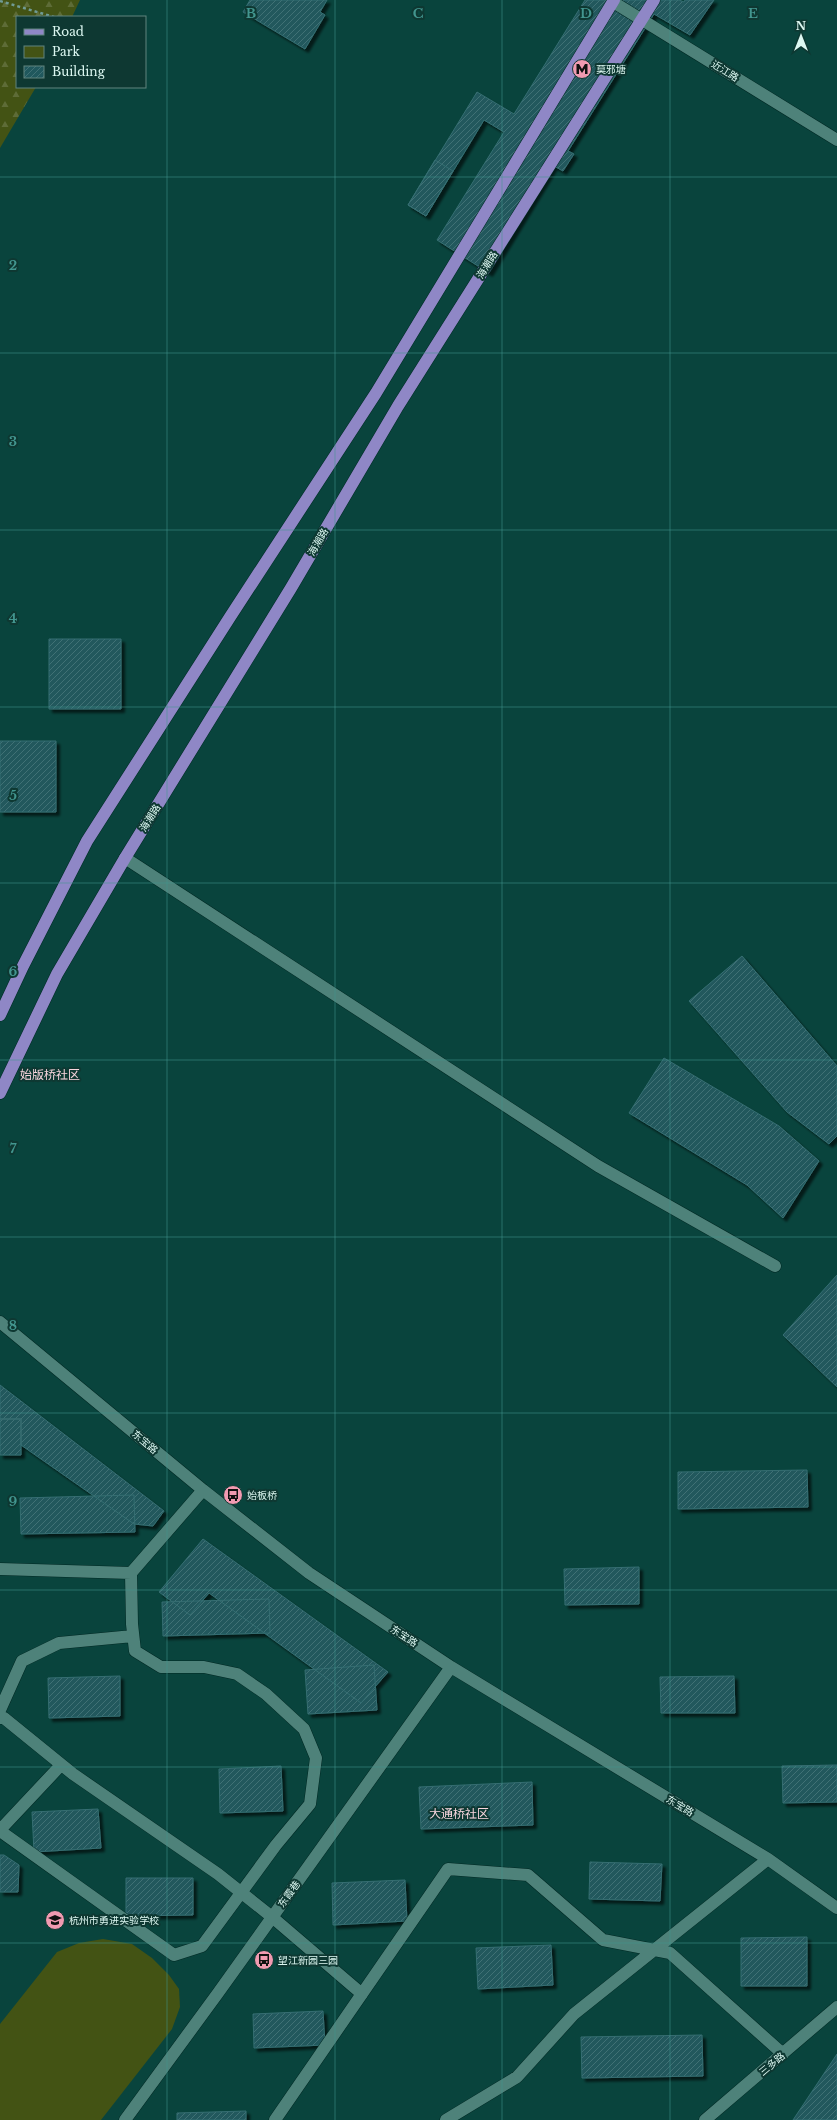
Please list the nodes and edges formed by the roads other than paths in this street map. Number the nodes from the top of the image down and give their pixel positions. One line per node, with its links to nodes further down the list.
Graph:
1 (654, 0): 3 (main road, 海潮路)
2 (614, 1): 3 (street, 近江路); 6 (main road)
3 (642, 19): 4 (street, 近江路); 5 (main road, 海潮路)
4 (837, 140)
5 (125, 858): 7 (main road, 海潮路); 8 (street)
6 (0, 1015)
7 (0, 1093)
8 (775, 1266)
9 (0, 1322): 10 (street, 东宝路)
10 (203, 1490): 12 (street); 14 (street, 东宝路)
11 (0, 1569): 12 (street)
12 (131, 1573): 13 (street)
13 (133, 1636): 15 (street); 20 (street)
14 (451, 1667): 19 (street, 东宝路); 22 (street, 东霞巷)
15 (0, 1710)
16 (0, 1718): 17 (street)
17 (61, 1765): 18 (street); 20 (street)
18 (0, 1831): 20 (street)
19 (768, 1859): 21 (street, 东宝路); 23 (street)
20 (241, 1893): 22 (street)
21 (837, 1908)
22 (272, 1918): 24 (street); 27 (street, 东霞巷)
23 (655, 1950): 24 (street); 26 (street); 29 (street)
24 (362, 1994): 28 (street)
25 (837, 2007): 26 (street, 三多路)
26 (783, 2054): 30 (street, 三多路)
27 (125, 2120)
28 (275, 2120)
29 (446, 2120)
30 (705, 2120)

